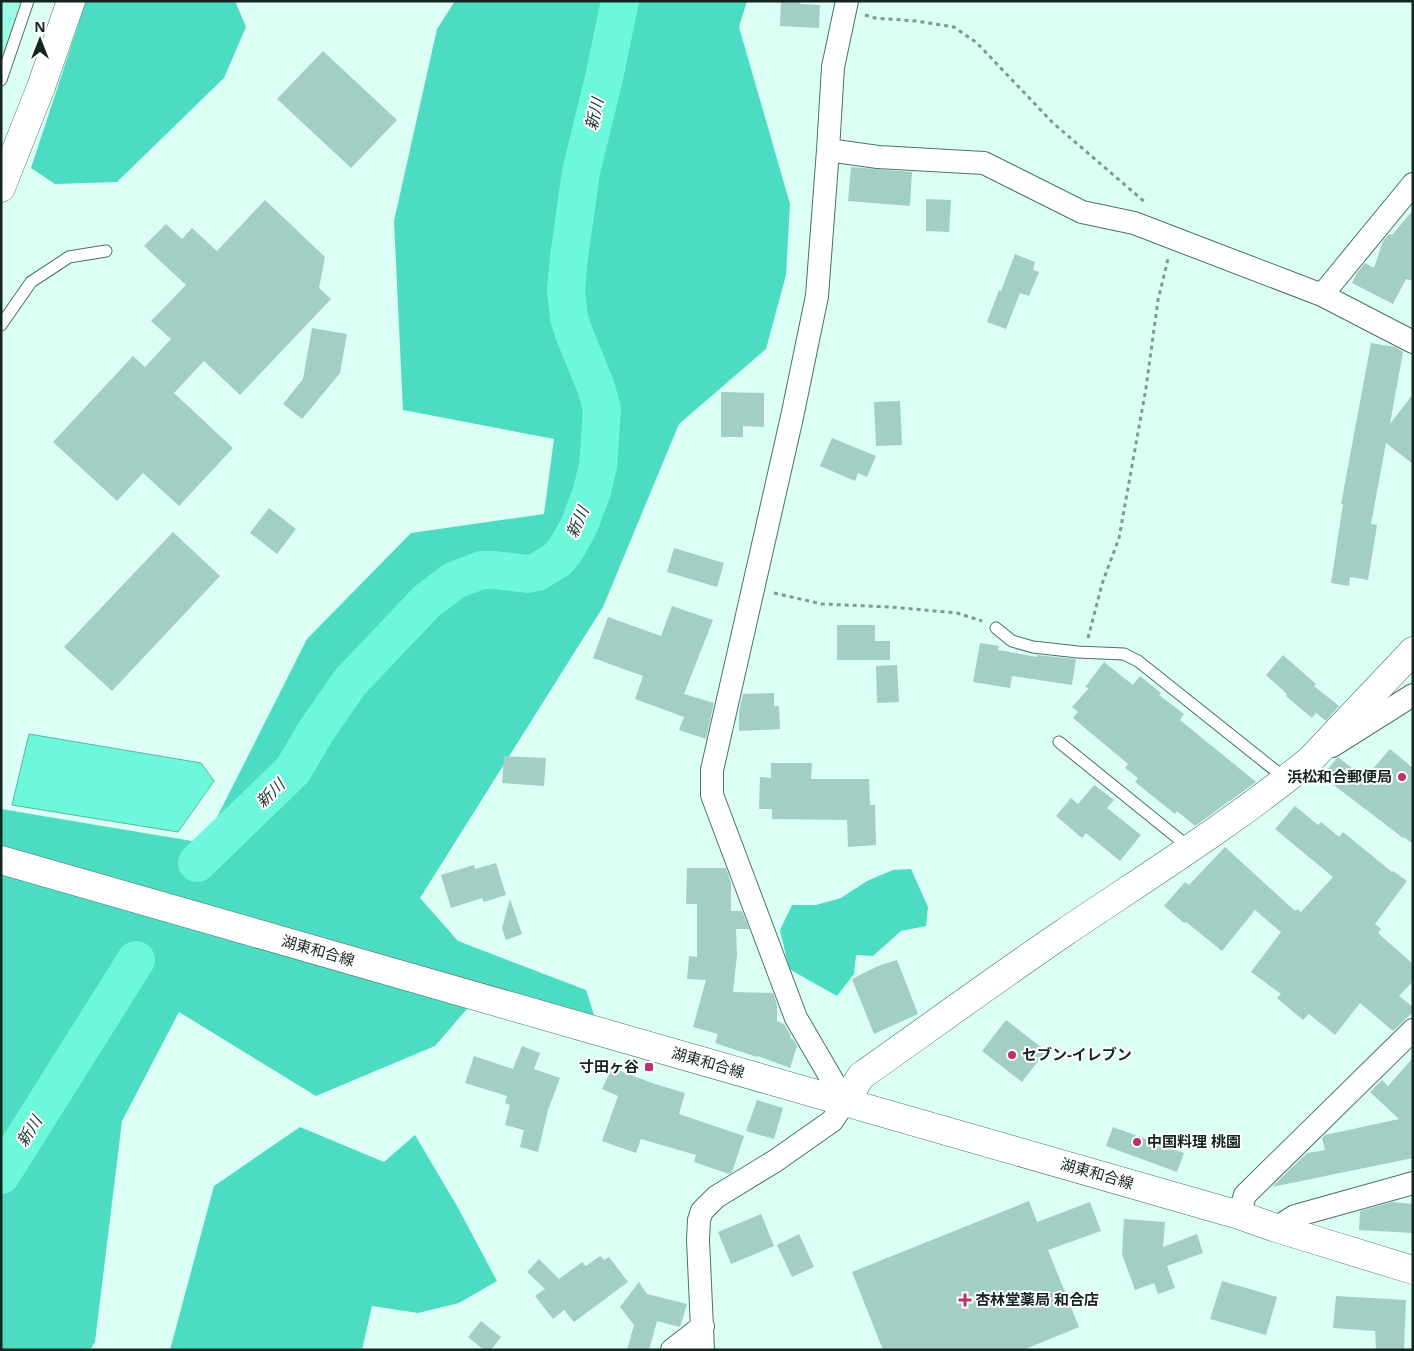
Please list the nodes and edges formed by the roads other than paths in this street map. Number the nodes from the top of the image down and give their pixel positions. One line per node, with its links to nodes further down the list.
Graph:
1 (28, 1): 4 (lane)
2 (71, 1): 7 (main road)
3 (843, 4): 5 (street)
4 (1, 80)
5 (828, 150): 9 (street); 21 (street)
6 (1413, 184): 9 (street)
7 (1, 188)
8 (106, 251): 10 (lane)
9 (1322, 295): 11 (street)
10 (1, 325)
11 (1413, 342)
12 (996, 628): 17 (lane)
13 (1413, 651): 16 (main road)
14 (1413, 694): 16 (street)
15 (1059, 742): 18 (lane)
16 (1310, 760): 17 (main road)
17 (1286, 779): 18 (main road)
18 (1190, 849): 21 (main road)
19 (1, 860): 21 (main road, 湖東和合線)
20 (1413, 1030): 23 (street)
21 (845, 1102): 23 (main road, 湖東和合線); 26 (street)
22 (1413, 1183): 24 (street)
23 (1239, 1215): 24 (main road, 湖東和合線)
24 (1276, 1228): 25 (main road, 湖東和合線)
25 (1413, 1270)
26 (703, 1326): 27 (street); 28 (street)
27 (672, 1350)
28 (703, 1350)

